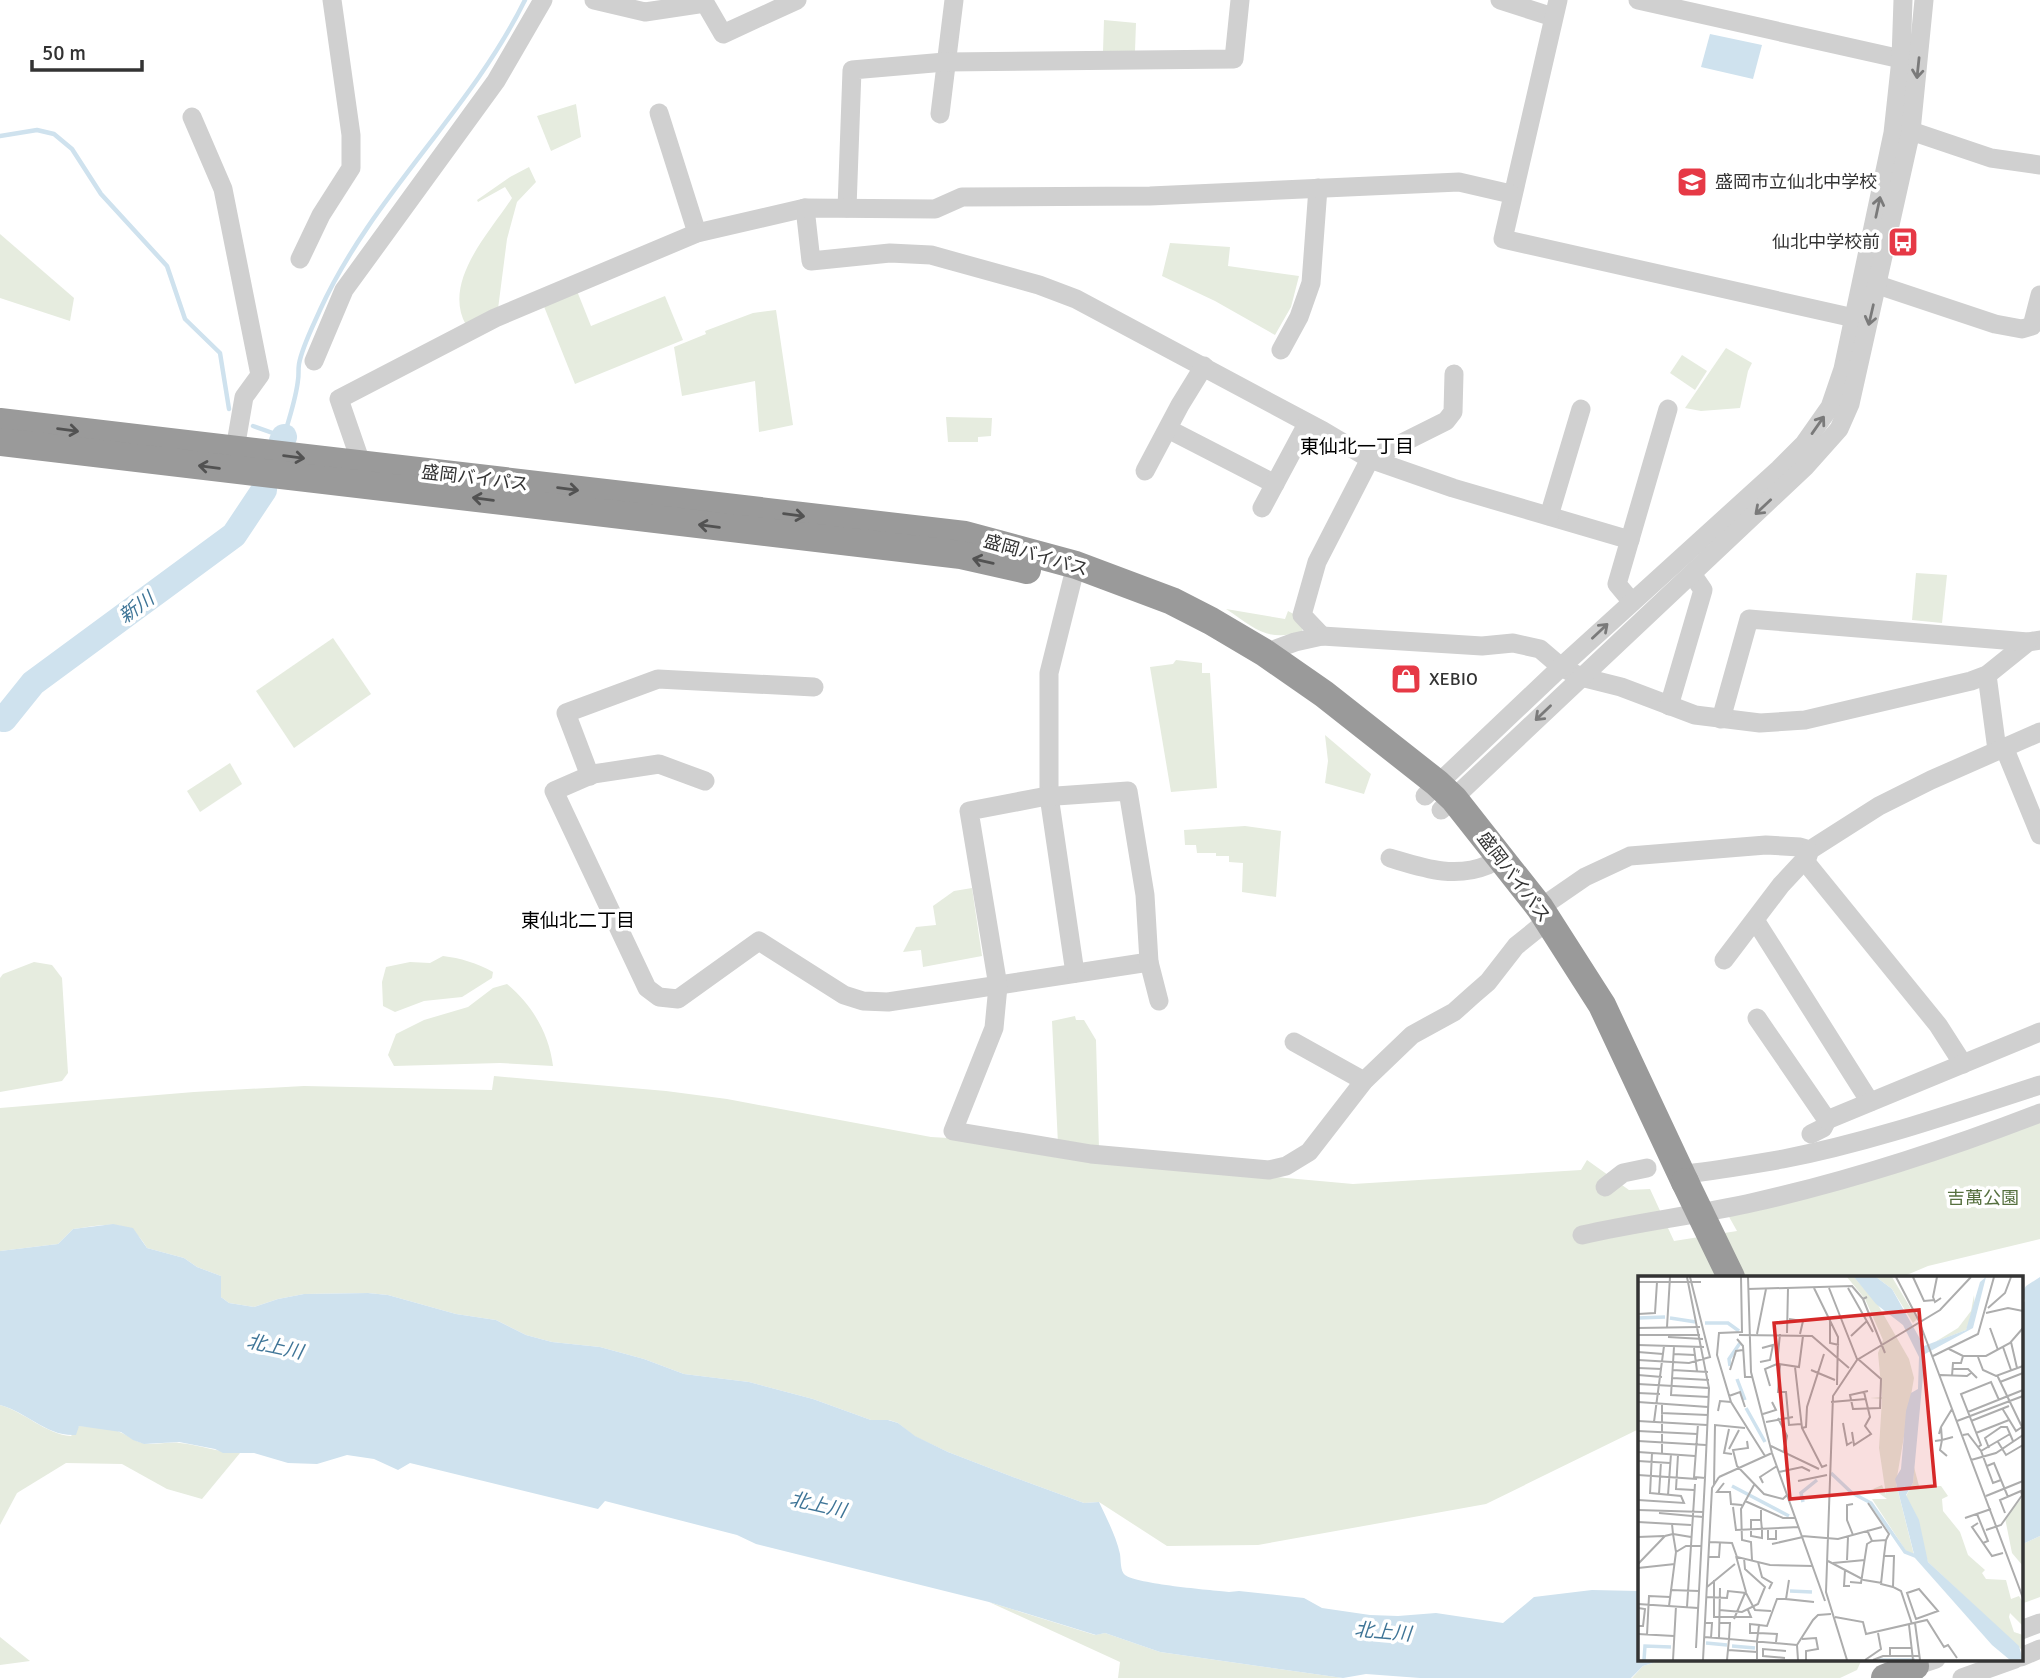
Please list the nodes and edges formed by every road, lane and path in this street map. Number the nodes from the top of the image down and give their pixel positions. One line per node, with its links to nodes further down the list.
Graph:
1 (332, 0): 25 (street)
2 (543, 0): 30 (street)
3 (594, 0): 4 (street)
4 (797, 0)
5 (954, 0): 14 (street)
6 (1240, 0): 14 (street)
7 (1500, 0): 12 (street)
8 (1637, 0): 11 (street)
9 (1903, 0): 13 (street)
10 (1924, 0): 18 (street, one-way to 18)
11 (1708, 8): 13 (street)
12 (1555, 9): 21 (street)
13 (1901, 59): 28 (street, one-way to 13)
14 (946, 62): 16 (street); 23 (street)
15 (659, 113): 24 (street)
16 (940, 114)
17 (192, 117): 39 (street)
18 (1911, 131): 19 (street); 26 (street)
19 (2040, 165)
20 (1318, 188): 21 (street); 23 (street); 29 (street)
21 (1511, 194): 28 (street)
22 (805, 208): 23 (street); 24 (street); 31 (street)
23 (847, 208)
24 (697, 233): 41 (street)
25 (300, 259)
26 (1878, 285): 27 (street); 48 (street, one-way to 48)
27 (2040, 295)
28 (1854, 318): 49 (street, one-way to 28)
29 (1281, 349)
30 (314, 361)
31 (1204, 366): 36 (street); 37 (street)
32 (1454, 374): 40 (street)
33 (1581, 409): 45 (street)
34 (1668, 409): 46 (street)
35 (0, 422): 39 (highway, 盛岡バイパス, one-way to 39)
36 (1307, 424): 40 (street); 43 (street)
37 (1168, 429): 42 (street); 43 (street)
38 (0, 442): 47 (highway, 盛岡バイパス, one-way to 38)
39 (234, 449): 41 (highway, 盛岡バイパス, one-way to 41)
40 (1370, 459): 45 (street); 50 (street)
41 (357, 465): 47 (highway, 盛岡バイパス, one-way to 47)
42 (1145, 471)
43 (1275, 484): 44 (street)
44 (1262, 508)
45 (1549, 516): 46 (street)
46 (1630, 540): 49 (street)
47 (1074, 573): 52 (highway, 盛岡バイパス); 63 (street); 64 (highway, 盛岡バイパス)
48 (1692, 574): 55 (street); 57 (street)
49 (1632, 602): 53 (street, one-way to 49)
50 (1322, 636): 52 (street); 53 (street)
51 (2034, 641): 54 (street); 58 (street)
52 (1265, 653): 64 (highway, 盛岡バイパス)
53 (1561, 667): 55 (street); 64 (street)
54 (1987, 675): 58 (street); 60 (street)
55 (1581, 677): 57 (street); 64 (street, one-way to 64)
56 (814, 687): 61 (street)
57 (1669, 706): 58 (street)
58 (1721, 719)
59 (2040, 732): 60 (street)
60 (2000, 748): 65 (street); 66 (street)
61 (590, 776): 62 (street); 74 (street)
62 (705, 781)
63 (1049, 796): 72 (street); 73 (street); 74 (street)
64 (1439, 797): 68 (highway, 盛岡バイパス); 69 (highway, 盛岡バイパス)
65 (2040, 835)
66 (1807, 855): 69 (street); 70 (street); 79 (street)
67 (1390, 858): 68 (street)
68 (1488, 865): 69 (highway, 盛岡バイパス)
69 (1539, 918): 80 (street); 87 (highway, 盛岡バイパス)
70 (1755, 920): 71 (street); 82 (street)
71 (1724, 960)
72 (1149, 962): 73 (street); 75 (street)
73 (1075, 973): 74 (street)
74 (998, 986): 80 (street)
75 (1159, 1001)
76 (1757, 1018): 84 (street)
77 (2040, 1031): 79 (street)
78 (1294, 1042): 80 (street)
79 (1963, 1063): 82 (street)
80 (1364, 1081)
81 (2040, 1084): 87 (street)
82 (1870, 1102): 84 (street)
83 (2040, 1113): 89 (street)
84 (1826, 1120): 85 (street)
85 (1811, 1133)
86 (1647, 1168): 88 (street)
87 (1683, 1182): 90 (highway, 盛岡バイパス); 91 (highway, 盛岡バイパス, bridge)
88 (1605, 1187)
89 (1582, 1236)
90 (1711, 1276)
91 (1730, 1276)
92 (2040, 1623): 93 (street)
93 (2022, 1630)
94 (2040, 1649): 95 (street)
95 (2022, 1657)
96 (2012, 1660): 97 (street)
97 (1962, 1678)

